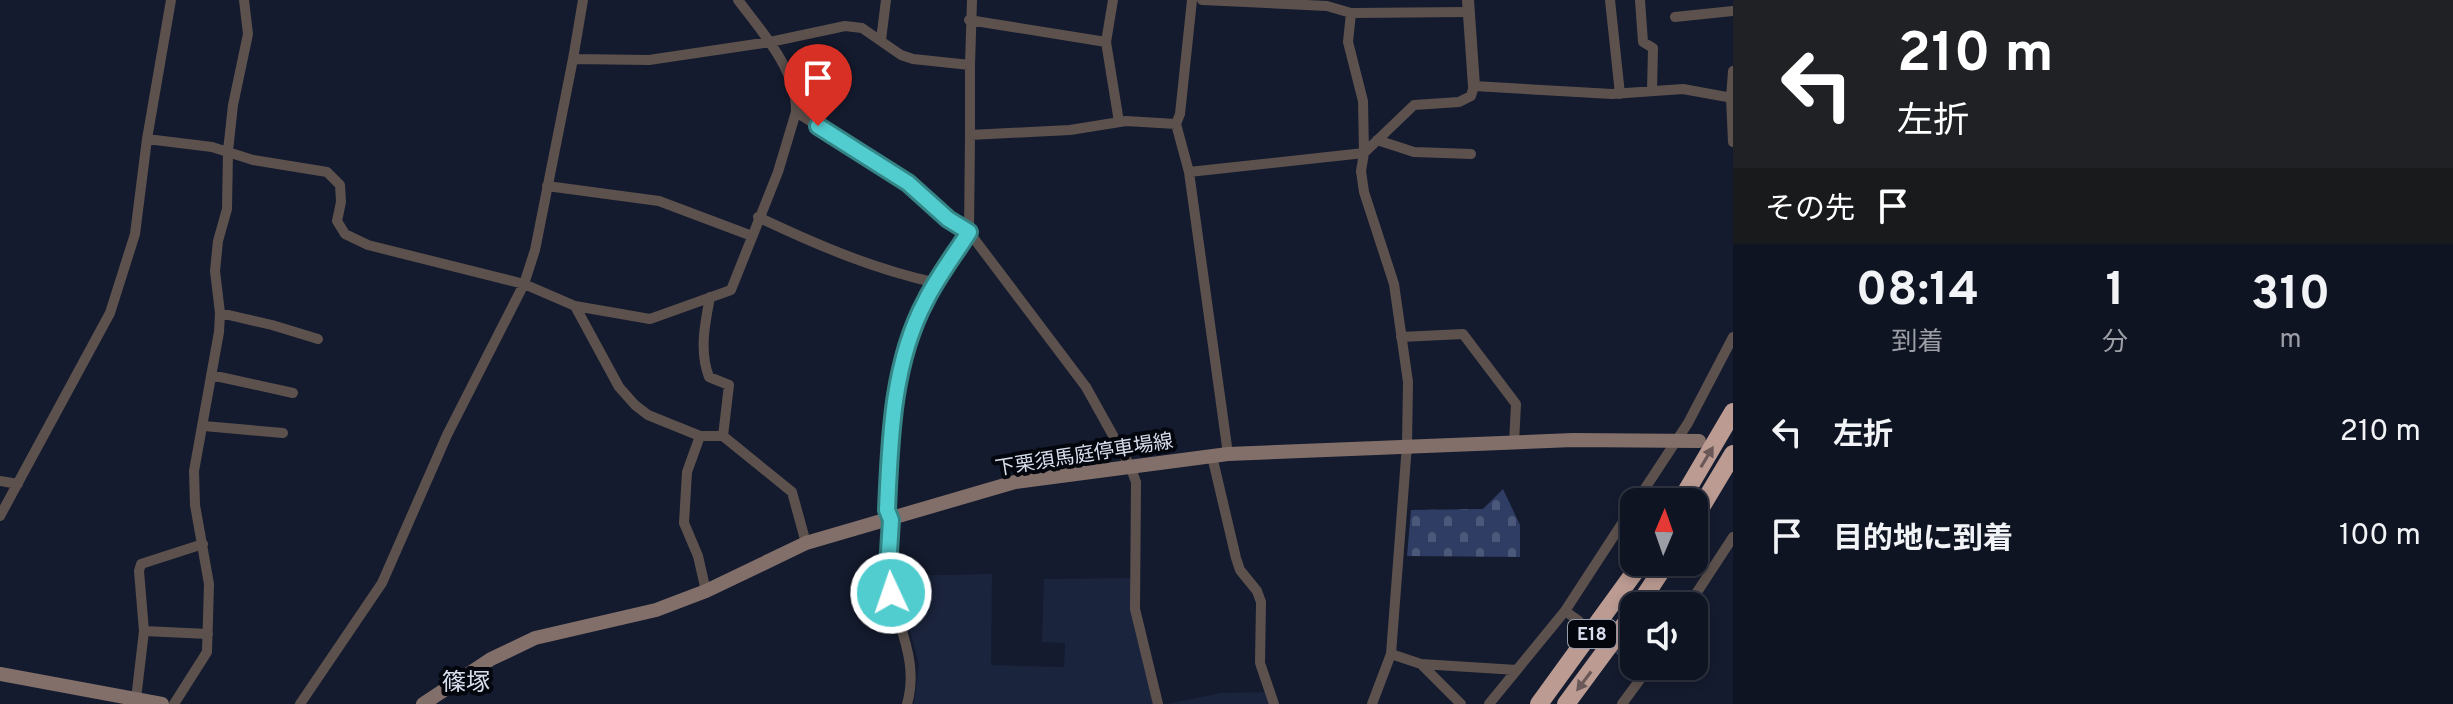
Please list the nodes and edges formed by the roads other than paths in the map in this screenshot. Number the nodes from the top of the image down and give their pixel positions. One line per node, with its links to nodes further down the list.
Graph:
1 (171, 0): 33 (street)
2 (244, 0): 36 (street)
3 (583, 0): 22 (street)
4 (738, 0): 20 (street)
5 (886, 0): 19 (street)
6 (972, 0): 18 (street)
7 (1113, 0): 21 (street)
8 (1192, 0): 31 (street)
9 (1202, 0): 15 (street)
10 (1610, 0): 27 (street)
11 (1640, 0): 26 (street)
12 (1701, 0): 16 (street)
13 (1469, 6): 15 (street); 25 (street)
14 (1733, 11): 16 (street)
15 (1351, 13): 37 (street)
16 (1701, 13): 17 (street)
17 (1675, 17)
18 (969, 20): 21 (street); 23 (street)
19 (881, 40): 20 (street); 23 (street)
20 (770, 42): 22 (street); 29 (street)
21 (1106, 42): 30 (street)
22 (573, 59): 40 (street)
23 (970, 65): 32 (street)
24 (1733, 71): 28 (street)
25 (1474, 86): 27 (street); 34 (street)
26 (1652, 91): 27 (street); 28 (street)
27 (1620, 94)
28 (1732, 98): 35 (street)
29 (796, 112): 41 (street); 42 (street)
30 (1119, 122): 31 (street); 32 (street)
31 (1176, 124): 39 (street)
32 (970, 135): 42 (street)
33 (147, 139): 36 (street); 68 (street)
34 (1377, 140): 37 (street); 38 (street)
35 (1733, 142)
36 (228, 151): 45 (street); 48 (street)
37 (1364, 153): 39 (street); 49 (street)
38 (1471, 154)
39 (1189, 172): 63 (street)
40 (547, 186): 43 (street); 45 (street)
41 (758, 217): 43 (street); 44 (street)
42 (969, 232): 44 (street); 66 (street)
43 (752, 236): 46 (street)
44 (937, 283): 73 (street)
45 (524, 284): 47 (street); 94 (street)
46 (710, 297): 47 (street); 58 (street)
47 (575, 306): 57 (street)
48 (220, 313): 51 (street); 52 (street)
49 (1401, 337): 61 (street); 62 (street)
50 (1733, 337): 59 (street)
51 (318, 339)
52 (211, 375): 53 (street); 55 (street)
53 (293, 393)
54 (1733, 412): 70 (highway, one-way to 54)
55 (204, 426): 56 (street); 77 (street)
56 (283, 433)
57 (700, 436): 58 (street); 79 (street)
58 (723, 436): 76 (street)
59 (1675, 441): 60 (main road, 下栗須馬庭停車場線); 61 (main road, 下栗須馬庭停車場線); 69 (street)
60 (1699, 441)
61 (1514, 443): 62 (main road, 下栗須馬庭停車場線)
62 (1407, 445): 63 (main road, 下栗須馬庭停車場線); 86 (street)
63 (1228, 454): 65 (main road, 下栗須馬庭停車場線)
64 (1733, 454): 71 (highway)
65 (1212, 456): 66 (main road, 下栗須馬庭停車場線); 98 (street)
66 (1130, 466): 73 (main road, 下栗須馬庭停車場線); 97 (street)
67 (0, 481): 68 (street)
68 (18, 484): 72 (street)
69 (1645, 488)
70 (1688, 488)
71 (1708, 496)
72 (0, 516)
73 (891, 520): 76 (main road, 下栗須馬庭停車場線); 96 (street)
74 (1620, 527): 81 (street)
75 (1733, 537): 80 (street)
76 (806, 543): 79 (main road, 下栗須馬庭停車場線)
77 (203, 544): 83 (street); 85 (street)
78 (1632, 576): 102 (highway, E18)
79 (706, 591): 95 (main road, 下栗須馬庭停車場線)
80 (1697, 592)
81 (1565, 611): 82 (street); 88 (street)
82 (1579, 621)
83 (144, 631): 85 (street); 91 (street)
84 (1620, 631): 103 (highway, E18, one-way to 103)
85 (208, 634): 93 (street)
86 (1391, 654): 87 (street); 99 (street)
87 (1421, 664): 88 (street); 100 (street)
88 (1517, 670): 101 (street)
89 (0, 674): 91 (main road)
90 (1638, 680): 104 (street)
91 (136, 699): 92 (main road)
92 (162, 704)
93 (174, 704)
94 (300, 704)
95 (423, 704)
96 (907, 704)
97 (1158, 704)
98 (1274, 704)
99 (1372, 704)
100 (1461, 704)
101 (1489, 704)
102 (1539, 704)
103 (1566, 704)
104 (1622, 704)

